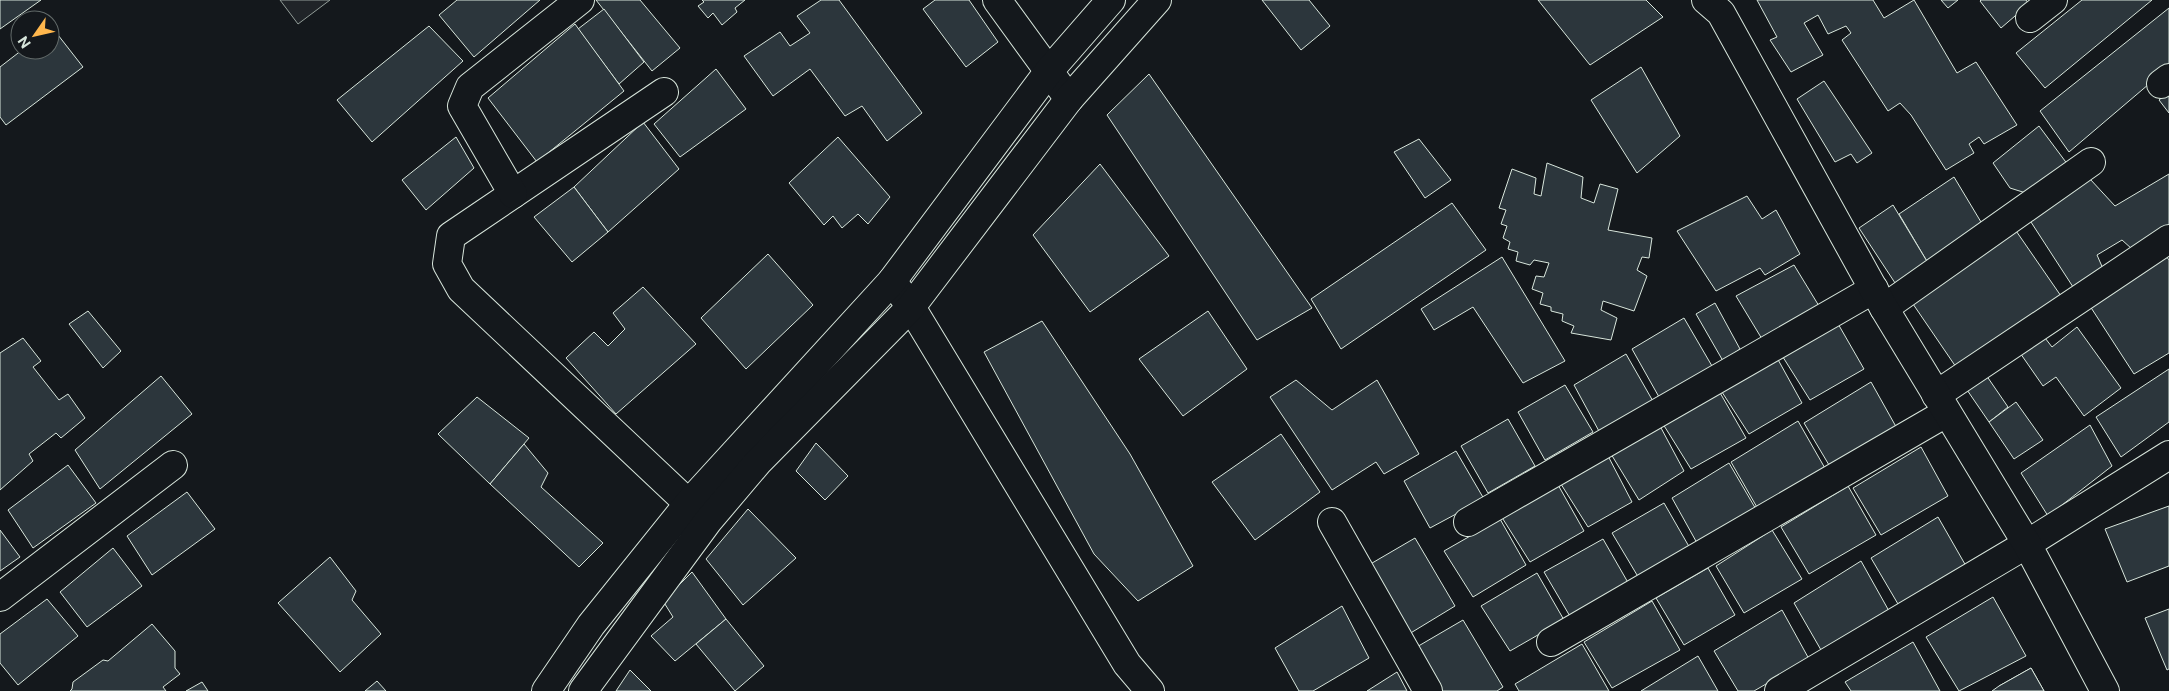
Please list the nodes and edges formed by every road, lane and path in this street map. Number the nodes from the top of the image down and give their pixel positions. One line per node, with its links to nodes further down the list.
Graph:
1 (580, 0): 12 (street)
2 (997, 0): 8 (street)
3 (1111, 0): 8 (street)
4 (1157, 0): 10 (street)
5 (1706, 0): 15 (street)
6 (2053, 0): 7 (street)
7 (2030, 18)
8 (1049, 71): 10 (street); 14 (street)
9 (664, 92): 12 (street)
10 (1069, 99): 16 (street)
11 (2091, 162): 15 (street)
12 (513, 194): 20 (street)
13 (2169, 239): 17 (street)
14 (892, 281): 16 (street); 20 (street)
15 (1879, 298): 17 (street); 22 (street)
16 (911, 307): 20 (street); 28 (street)
17 (1941, 404): 23 (street); 25 (street)
18 (2169, 455): 23 (street)
19 (173, 465): 24 (street)
20 (698, 512): 26 (street); 27 (street)
21 (1332, 522): 29 (street)
22 (1468, 522)
23 (2027, 544): 30 (street); 31 (street)
24 (0, 597)
25 (1551, 642)
26 (546, 691)
27 (583, 691)
28 (1150, 691)
29 (1428, 691)
30 (1779, 691)
31 (2105, 691)

